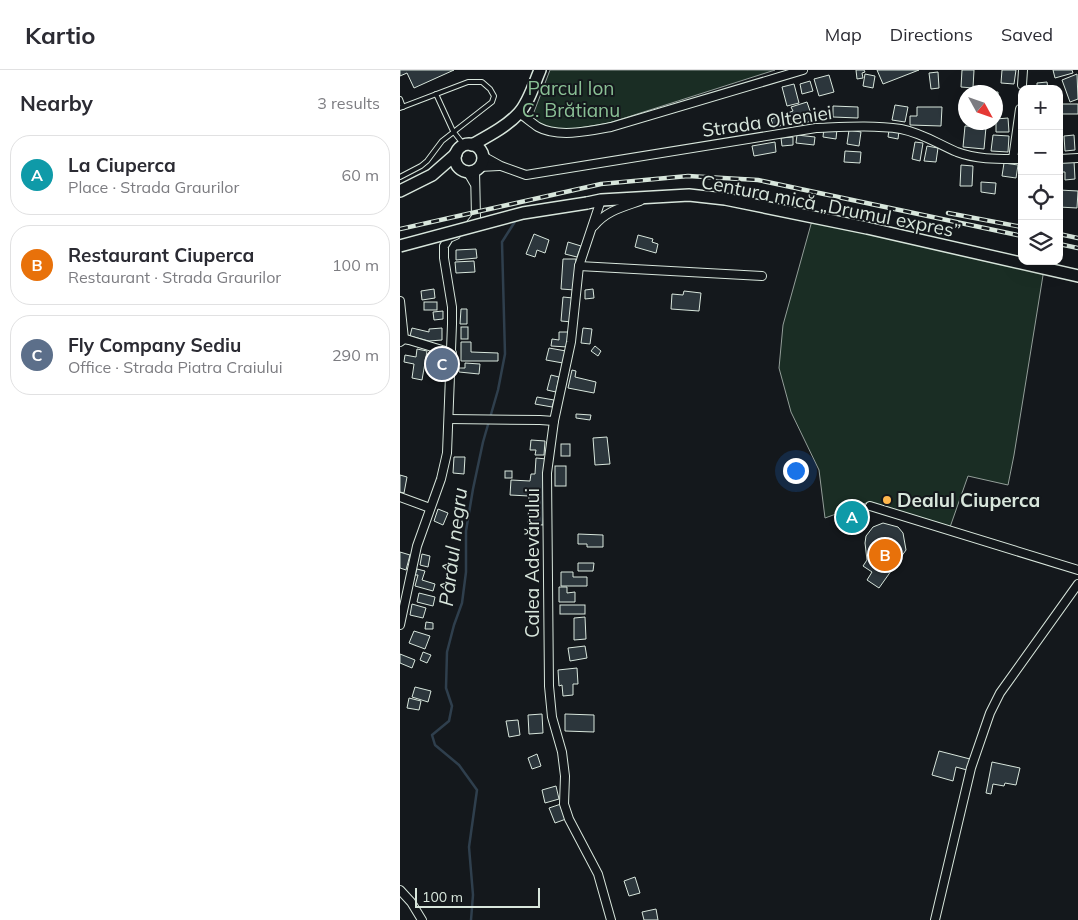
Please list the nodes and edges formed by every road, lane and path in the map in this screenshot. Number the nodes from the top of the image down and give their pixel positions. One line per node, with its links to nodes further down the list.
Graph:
1 (540, 70): 8 (main road)
2 (803, 70): 8 (street)
3 (1023, 70): 4 (street)
4 (1022, 85)
5 (436, 94): 7 (lane); 10 (lane); 10 (lane)
6 (400, 99): 7 (lane)
7 (402, 107)
8 (519, 112): 9 (main road)
9 (505, 125): 11 (main road); 16 (main road)
10 (453, 131): 11 (lane); 18 (lane)
11 (468, 145): 12 (main road); 16 (main road)
12 (456, 154): 16 (main road); 17 (main road)
13 (1078, 158): 15 (street)
14 (1018, 159): 16 (street, Strada Olteniei)
15 (1063, 159)
16 (475, 164): 17 (main road); 29 (street)
17 (432, 175): 19 (main road)
18 (400, 176)
19 (400, 191)
20 (648, 198): 21 (main road, Centura mică „Drumul expres”); 22 (street); 26 (main road, Centura mică „Drumul expres”)
21 (602, 200): 22 (street, Calea Adevărului); 23 (main road, Centura mică „Drumul expres”, bridge)
22 (592, 230): 24 (street, Calea Adevărului)
23 (400, 246)
24 (579, 266): 25 (street); 31 (street, Calea Adevărului)
25 (762, 276)
26 (1078, 276)
27 (400, 301): 28 (street)
28 (402, 340): 29 (street)
29 (452, 353): 30 (street)
30 (449, 419): 31 (street); 34 (street)
31 (554, 422): 40 (street, Calea Adevărului)
32 (400, 497): 34 (street)
33 (870, 506): 35 (street)
34 (430, 508): 37 (street)
35 (1078, 570)
36 (1078, 584): 41 (street)
37 (400, 624)
38 (400, 890): 39 (street)
39 (422, 920)
40 (611, 920)
41 (935, 920)

